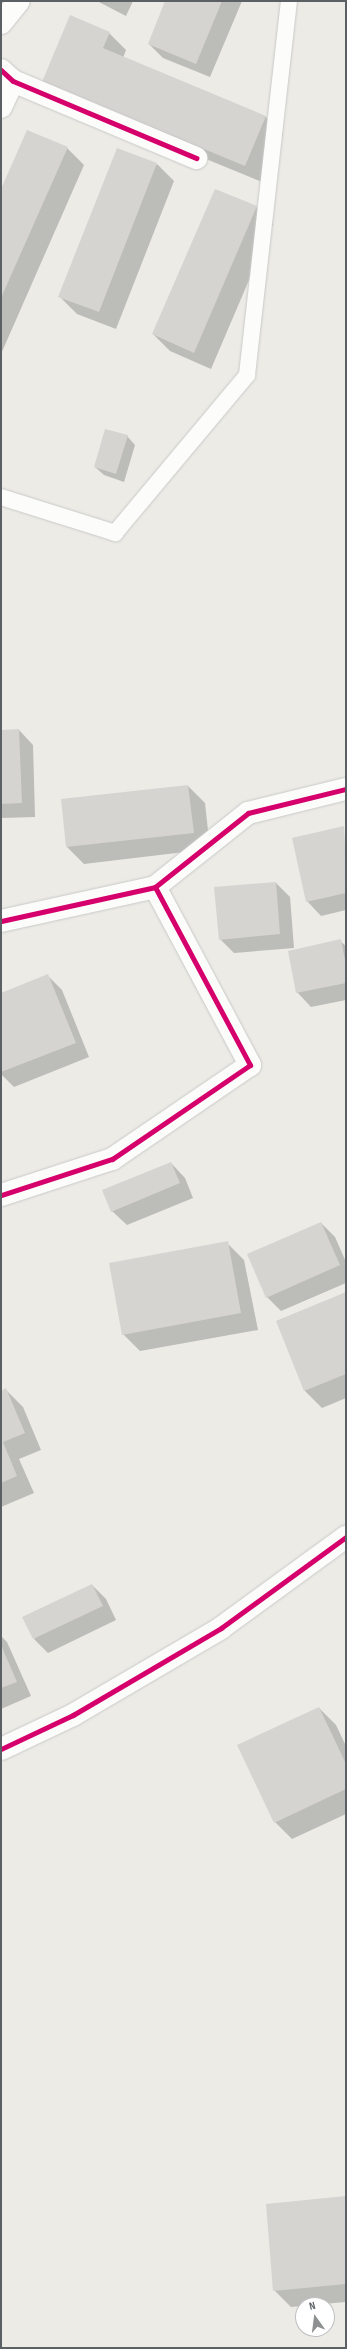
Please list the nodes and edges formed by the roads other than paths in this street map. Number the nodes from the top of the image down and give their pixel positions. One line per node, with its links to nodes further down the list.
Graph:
1 (19, 1): 3 (street)
2 (288, 1): 7 (lane)
3 (1, 23)
4 (7, 75): 5 (street); 6 (street)
5 (1, 107)
6 (196, 158)
7 (1, 497)
8 (346, 789): 9 (street)
9 (154, 887): 10 (street); 11 (street)
10 (1, 921)
11 (1, 1194)
12 (346, 1537): 13 (street)
13 (1, 1749)

